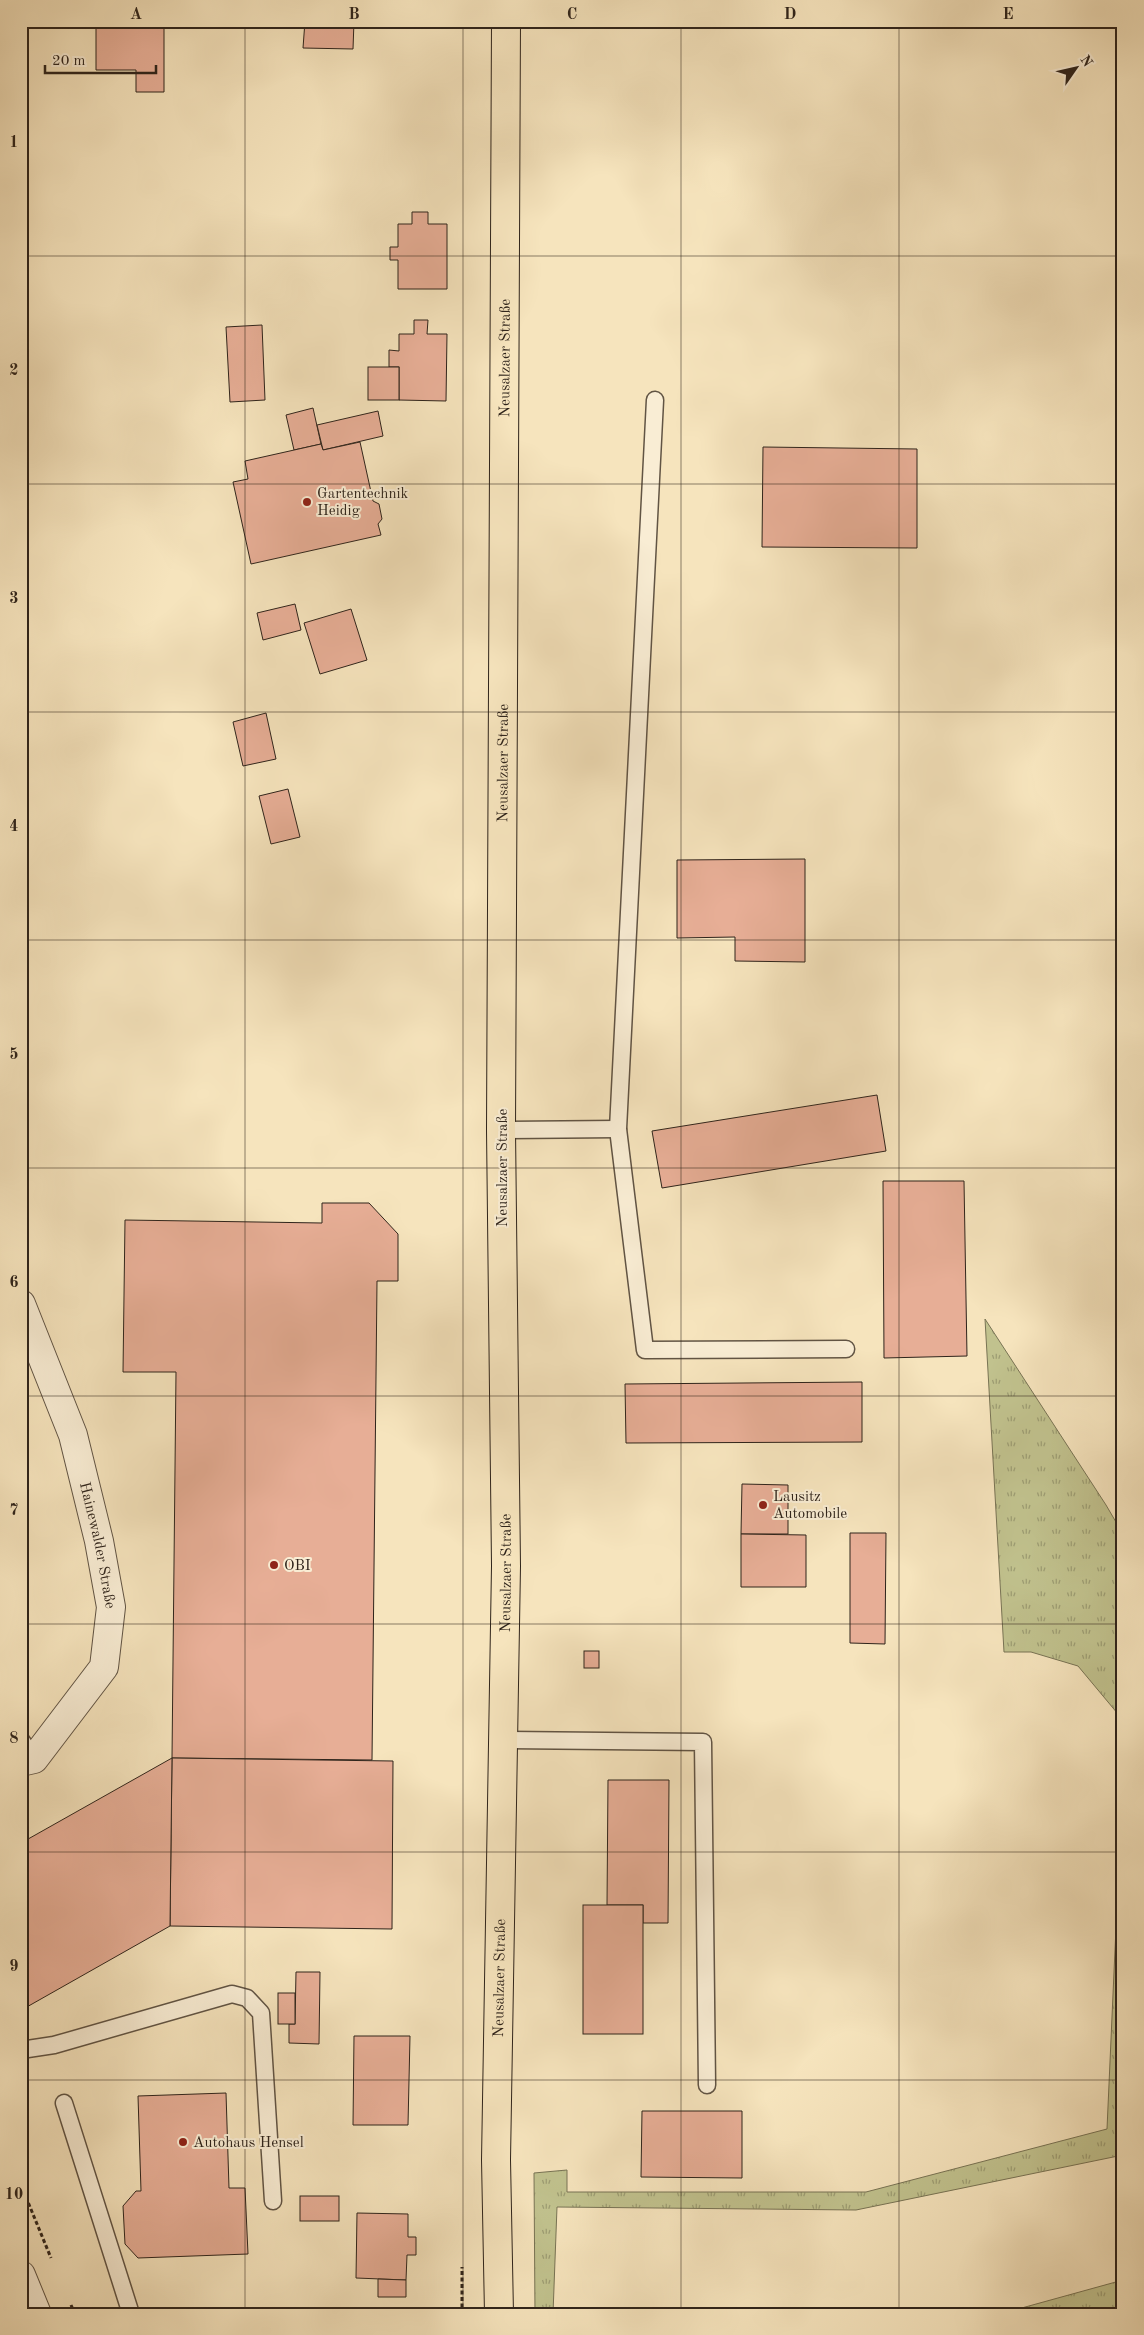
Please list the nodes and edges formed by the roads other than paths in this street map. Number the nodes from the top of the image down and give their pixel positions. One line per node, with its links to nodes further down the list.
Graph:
1 (506, 21): 4 (main road, Neusalzaer Straße)
2 (655, 400): 3 (lane)
3 (618, 1129): 4 (lane); 6 (lane)
4 (501, 1130): 7 (main road, Neusalzaer Straße)
5 (21, 1304): 8 (street, Hainewalder Straße)
6 (846, 1349)
7 (503, 1740): 10 (lane); 16 (main road, Neusalzaer Straße)
8 (25, 1754)
9 (21, 2050): 12 (lane)
10 (707, 2085)
11 (64, 2103): 15 (lane)
12 (273, 2202)
13 (21, 2275): 14 (street)
14 (37, 2314)
15 (131, 2314)
16 (499, 2314)

